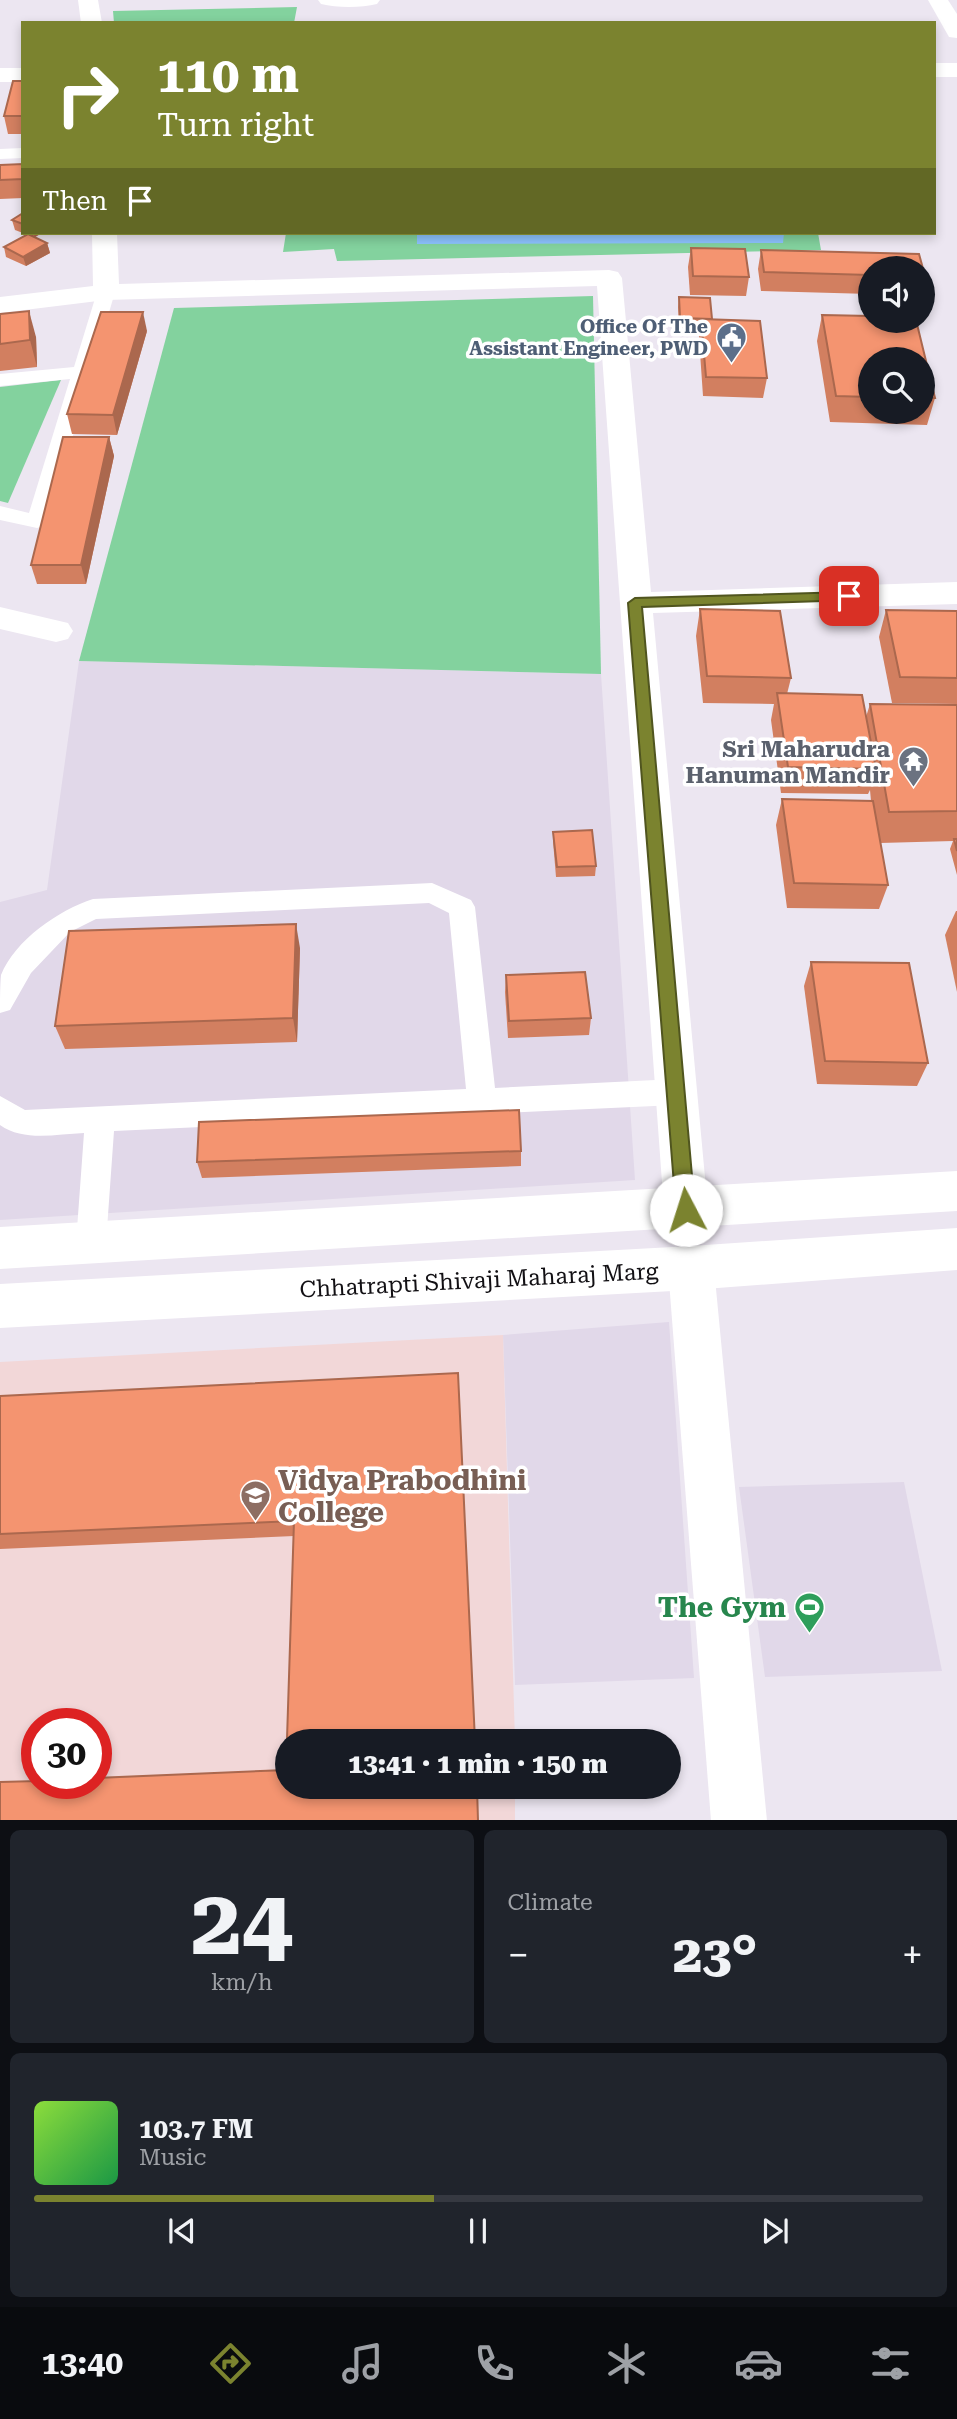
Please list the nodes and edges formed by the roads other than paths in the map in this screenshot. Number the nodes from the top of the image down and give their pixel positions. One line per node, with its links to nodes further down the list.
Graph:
1 (88, 0): 5 (street)
2 (328, 0): 3 (street)
3 (370, 0)
4 (938, 0): 6 (street)
5 (92, 21)
6 (957, 32)
7 (936, 70): 8 (street)
8 (957, 70)
9 (0, 75): 10 (street)
10 (21, 75)
11 (21, 153): 12 (lane)
12 (0, 154)
13 (104, 235): 14 (street)
14 (106, 292): 15 (street); 16 (lane); 20 (street)
15 (0, 305)
16 (82, 372): 17 (lane); 18 (lane)
17 (0, 380)
18 (0, 513)
19 (957, 593): 20 (street)
20 (635, 603): 24 (street)
21 (0, 618): 22 (street)
22 (56, 631)
23 (0, 1002): 25 (lane)
24 (676, 1092): 25 (lane); 29 (street)
25 (482, 1101): 27 (lane)
26 (0, 1109): 27 (lane)
27 (100, 1119): 30 (lane)
28 (957, 1191): 29 (street)
29 (686, 1210): 30 (street)
30 (91, 1243): 31 (street)
31 (0, 1248)
32 (957, 1249): 33 (street, Chhatrapti Shivaji Maharaj Marg)
33 (691, 1268): 34 (street, Chhatrapti Shivaji Maharaj Marg); 35 (street)
34 (0, 1306)
35 (739, 1820)

